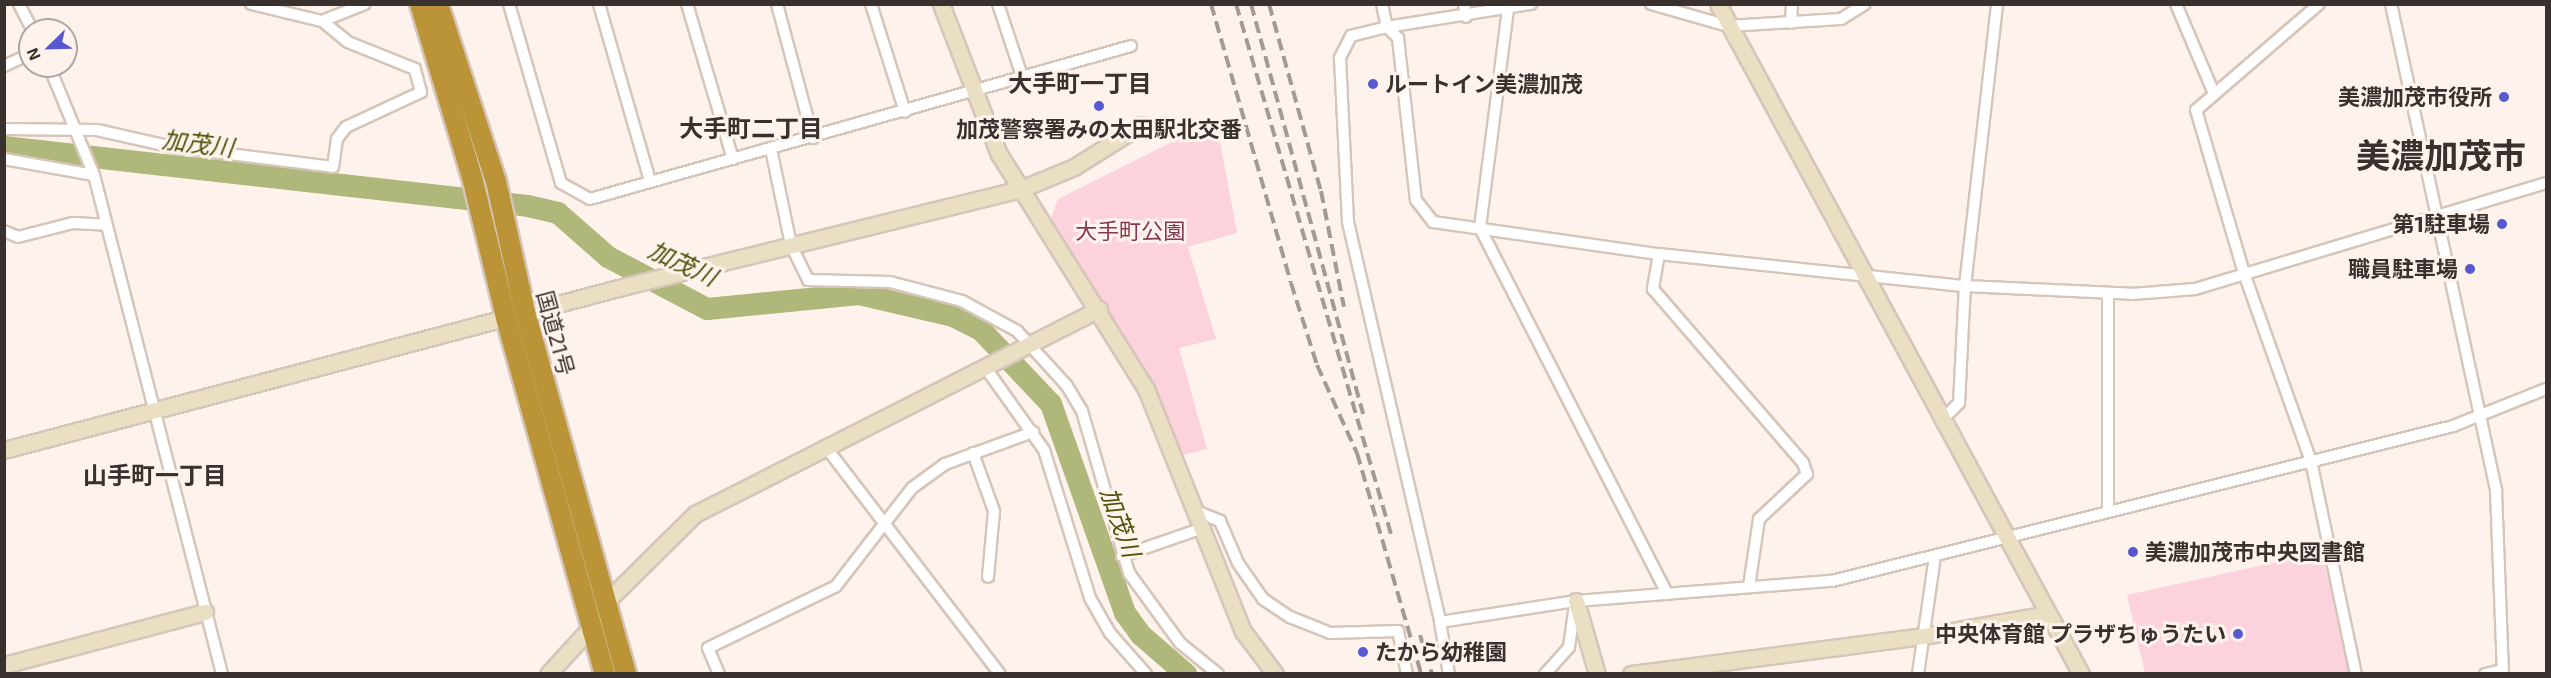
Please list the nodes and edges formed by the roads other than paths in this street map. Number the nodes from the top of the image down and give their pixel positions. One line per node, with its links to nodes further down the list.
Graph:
1 (19, 4): 26 (street)
2 (250, 4): 27 (street)
3 (365, 4): 27 (street)
4 (420, 4): 62 (highway, 国道21号)
5 (438, 4): 61 (highway, 国道21号)
6 (509, 4): 47 (street)
7 (599, 4): 47 (street)
8 (687, 4): 45 (street)
9 (777, 4): 42 (street)
10 (871, 4): 38 (street)
11 (941, 4): 36 (street)
12 (998, 4): 34 (street)
13 (1382, 4): 30 (street)
14 (1464, 4): 25 (street)
15 (1531, 4): 24 (street)
16 (1651, 4): 29 (street)
17 (1718, 4): 29 (street)
18 (1792, 4): 28 (street)
19 (1865, 4): 28 (street)
20 (1996, 4): 58 (street)
21 (2176, 4): 37 (street)
22 (2319, 4): 37 (street)
23 (2391, 4): 50 (street)
24 (1508, 9): 25 (street); 52 (street)
25 (1466, 17): 30 (street)
26 (26, 18)
27 (322, 21): 41 (street)
28 (1791, 23): 29 (street)
29 (1728, 26): 56 (street)
30 (1387, 27): 52 (street); 88 (street)
31 (1131, 46): 34 (street)
32 (18, 60): 33 (street)
33 (4, 66)
34 (1022, 76): 36 (street)
35 (54, 78): 41 (street)
36 (972, 90): 38 (street); 49 (street)
37 (2212, 91): 57 (street)
38 (905, 112): 42 (street)
39 (1141, 125): 49 (street)
40 (4, 129): 41 (street)
41 (79, 132): 46 (street)
42 (813, 138): 43 (street)
43 (771, 149): 45 (street); 54 (street)
44 (4, 159): 46 (street)
45 (733, 159): 47 (street)
46 (94, 175): 51 (street)
47 (650, 181)
48 (2547, 183): 50 (street)
49 (1021, 189): 54 (street); 60 (street)
50 (2436, 216): 57 (street); 68 (street)
51 (106, 225): 53 (street); 66 (street)
52 (1480, 228): 55 (street); 83 (street)
53 (4, 231)
54 (791, 245): 61 (street); 63 (street)
55 (1659, 254): 56 (street); 82 (street)
56 (1864, 276): 58 (street); 67 (street)
57 (2246, 276): 59 (street); 73 (street)
58 (1965, 286): 59 (street); 67 (street)
59 (2108, 292): 74 (street)
60 (1099, 309): 63 (street); 75 (street)
61 (525, 312): 62 (street); 84 (highway, 国道21号)
62 (506, 318): 66 (street); 89 (highway, 国道21号)
63 (1025, 346): 64 (street); 79 (street)
64 (987, 366): 69 (street); 70 (street)
65 (2547, 388): 68 (street)
66 (152, 410): 71 (street); 86 (street)
67 (1944, 418): 78 (street)
68 (2481, 418): 73 (street); 92 (street)
69 (1033, 432): 72 (street); 99 (street)
70 (825, 446): 76 (street); 84 (street)
71 (4, 450)
72 (973, 453): 76 (street); 81 (street)
73 (2311, 460): 74 (street); 109 (street)
74 (2108, 509): 78 (street)
75 (1198, 512): 77 (street); 102 (street)
76 (884, 518): 97 (street); 98 (street)
77 (1203, 528): 79 (street); 101 (street)
78 (2007, 535): 80 (street); 87 (street)
79 (1122, 556): 100 (street)
80 (1935, 556): 82 (street); 90 (street)
81 (988, 577)
82 (1749, 587): 83 (street)
83 (1667, 594): 85 (street)
84 (607, 601): 89 (street); 96 (highway, 国道21号)
85 (1576, 601): 88 (street); 104 (street); 105 (street)
86 (205, 612): 91 (street); 93 (street)
87 (2048, 614): 90 (street); 108 (street)
88 (1440, 622): 103 (street)
89 (592, 626): 94 (street); 95 (highway, 国道21号)
90 (1923, 636): 106 (street); 107 (street)
91 (4, 665)
92 (2503, 672): 110 (street)
93 (222, 674)
94 (548, 674)
95 (605, 674)
96 (626, 674)
97 (720, 674)
98 (1000, 674)
99 (1146, 674)
100 (1218, 674)
101 (1275, 674)
102 (1407, 674)
103 (1449, 674)
104 (1545, 674)
105 (1597, 674)
106 (1631, 674)
107 (1918, 674)
108 (2081, 674)
109 (2356, 674)
110 (2486, 674)

